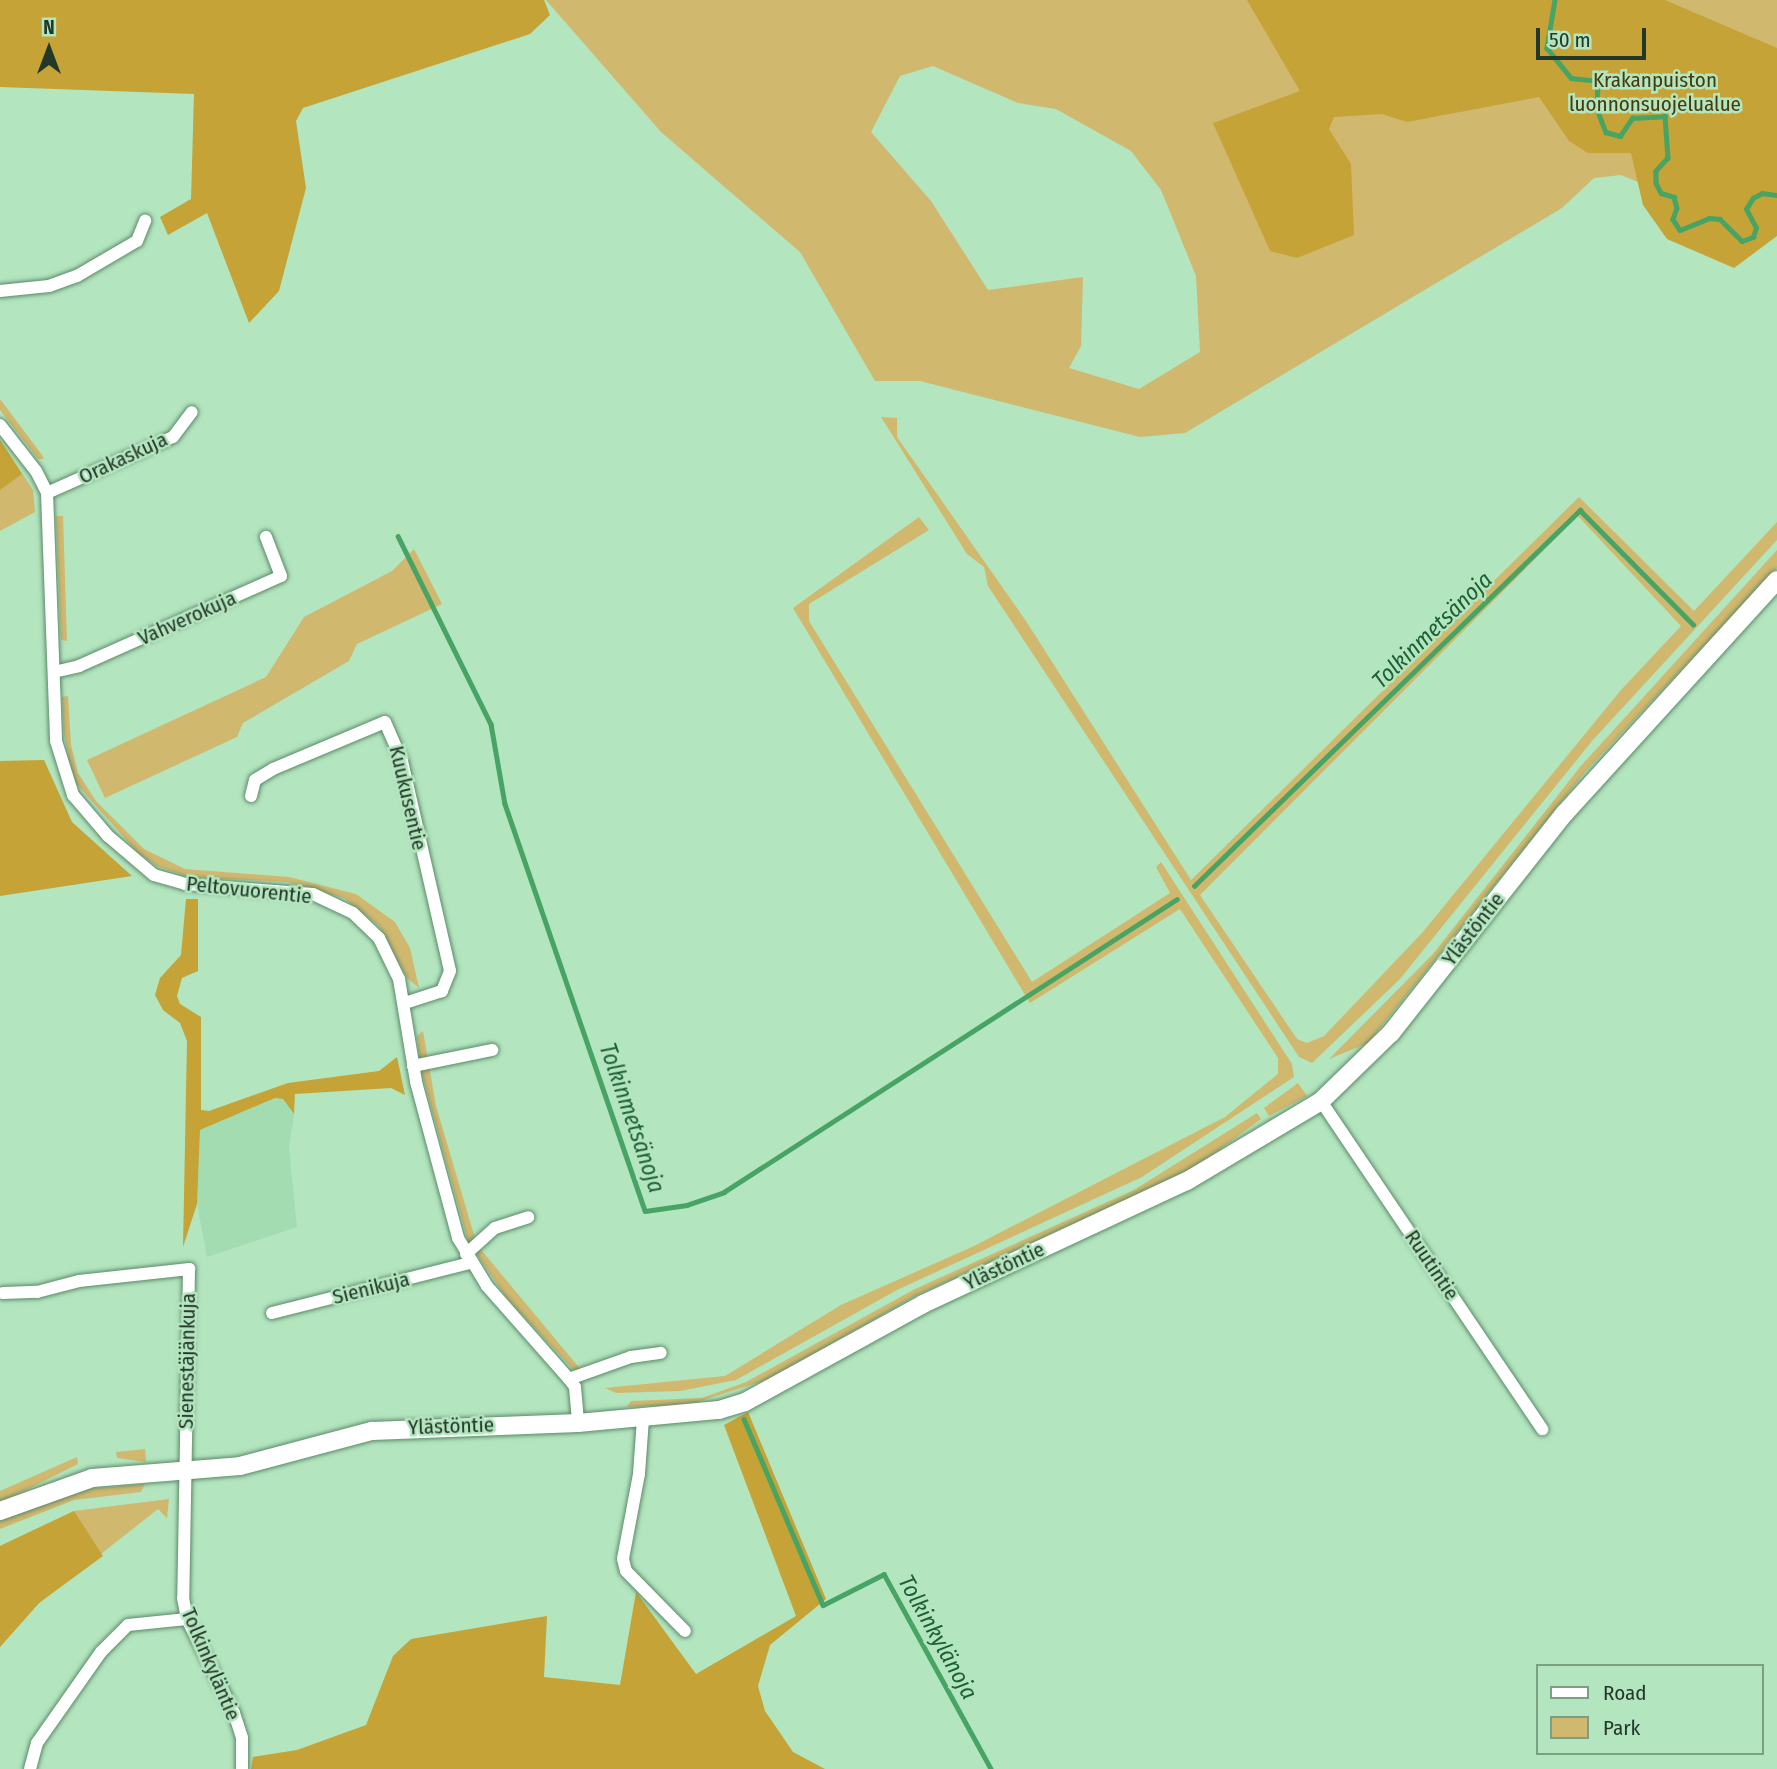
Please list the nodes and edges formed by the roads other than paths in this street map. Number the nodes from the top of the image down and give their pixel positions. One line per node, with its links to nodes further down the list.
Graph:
1 (145, 221): 2 (street)
2 (0, 291)
3 (192, 412): 5 (street, Orakaskuja)
4 (0, 425): 5 (street, Peltovuorentie)
5 (47, 492): 8 (street, Peltovuorentie)
6 (266, 537): 8 (street, Vahverokuja)
7 (1777, 580): 13 (main road, Ylästöntie)
8 (54, 672): 10 (street, Peltovuorentie)
9 (251, 796): 10 (street, Kuukusentie)
10 (405, 1003): 12 (street, Peltovuorentie)
11 (492, 1050): 12 (street)
12 (413, 1066): 15 (street, Peltovuorentie)
13 (1321, 1101): 20 (main road, Ylästöntie); 22 (street, Ruutintie)
14 (528, 1217): 15 (street)
15 (468, 1258): 17 (street, Sienikuja); 19 (street, Peltovuorentie)
16 (2, 1293): 23 (street, Sienestäjänkuja)
17 (272, 1313)
18 (661, 1353): 19 (street)
19 (569, 1379): 21 (street, Peltovuorentie)
20 (643, 1419): 21 (main road, Ylästöntie); 26 (street)
21 (578, 1423): 23 (main road, Ylästöntie)
22 (1542, 1429)
23 (183, 1474): 24 (main road, Ylästöntie); 25 (street, Tolkinkyläntie)
24 (0, 1511)
25 (187, 1619): 27 (street); 28 (street, Tolkinkyläntie)
26 (685, 1631)
27 (30, 1769)
28 (242, 1769)

